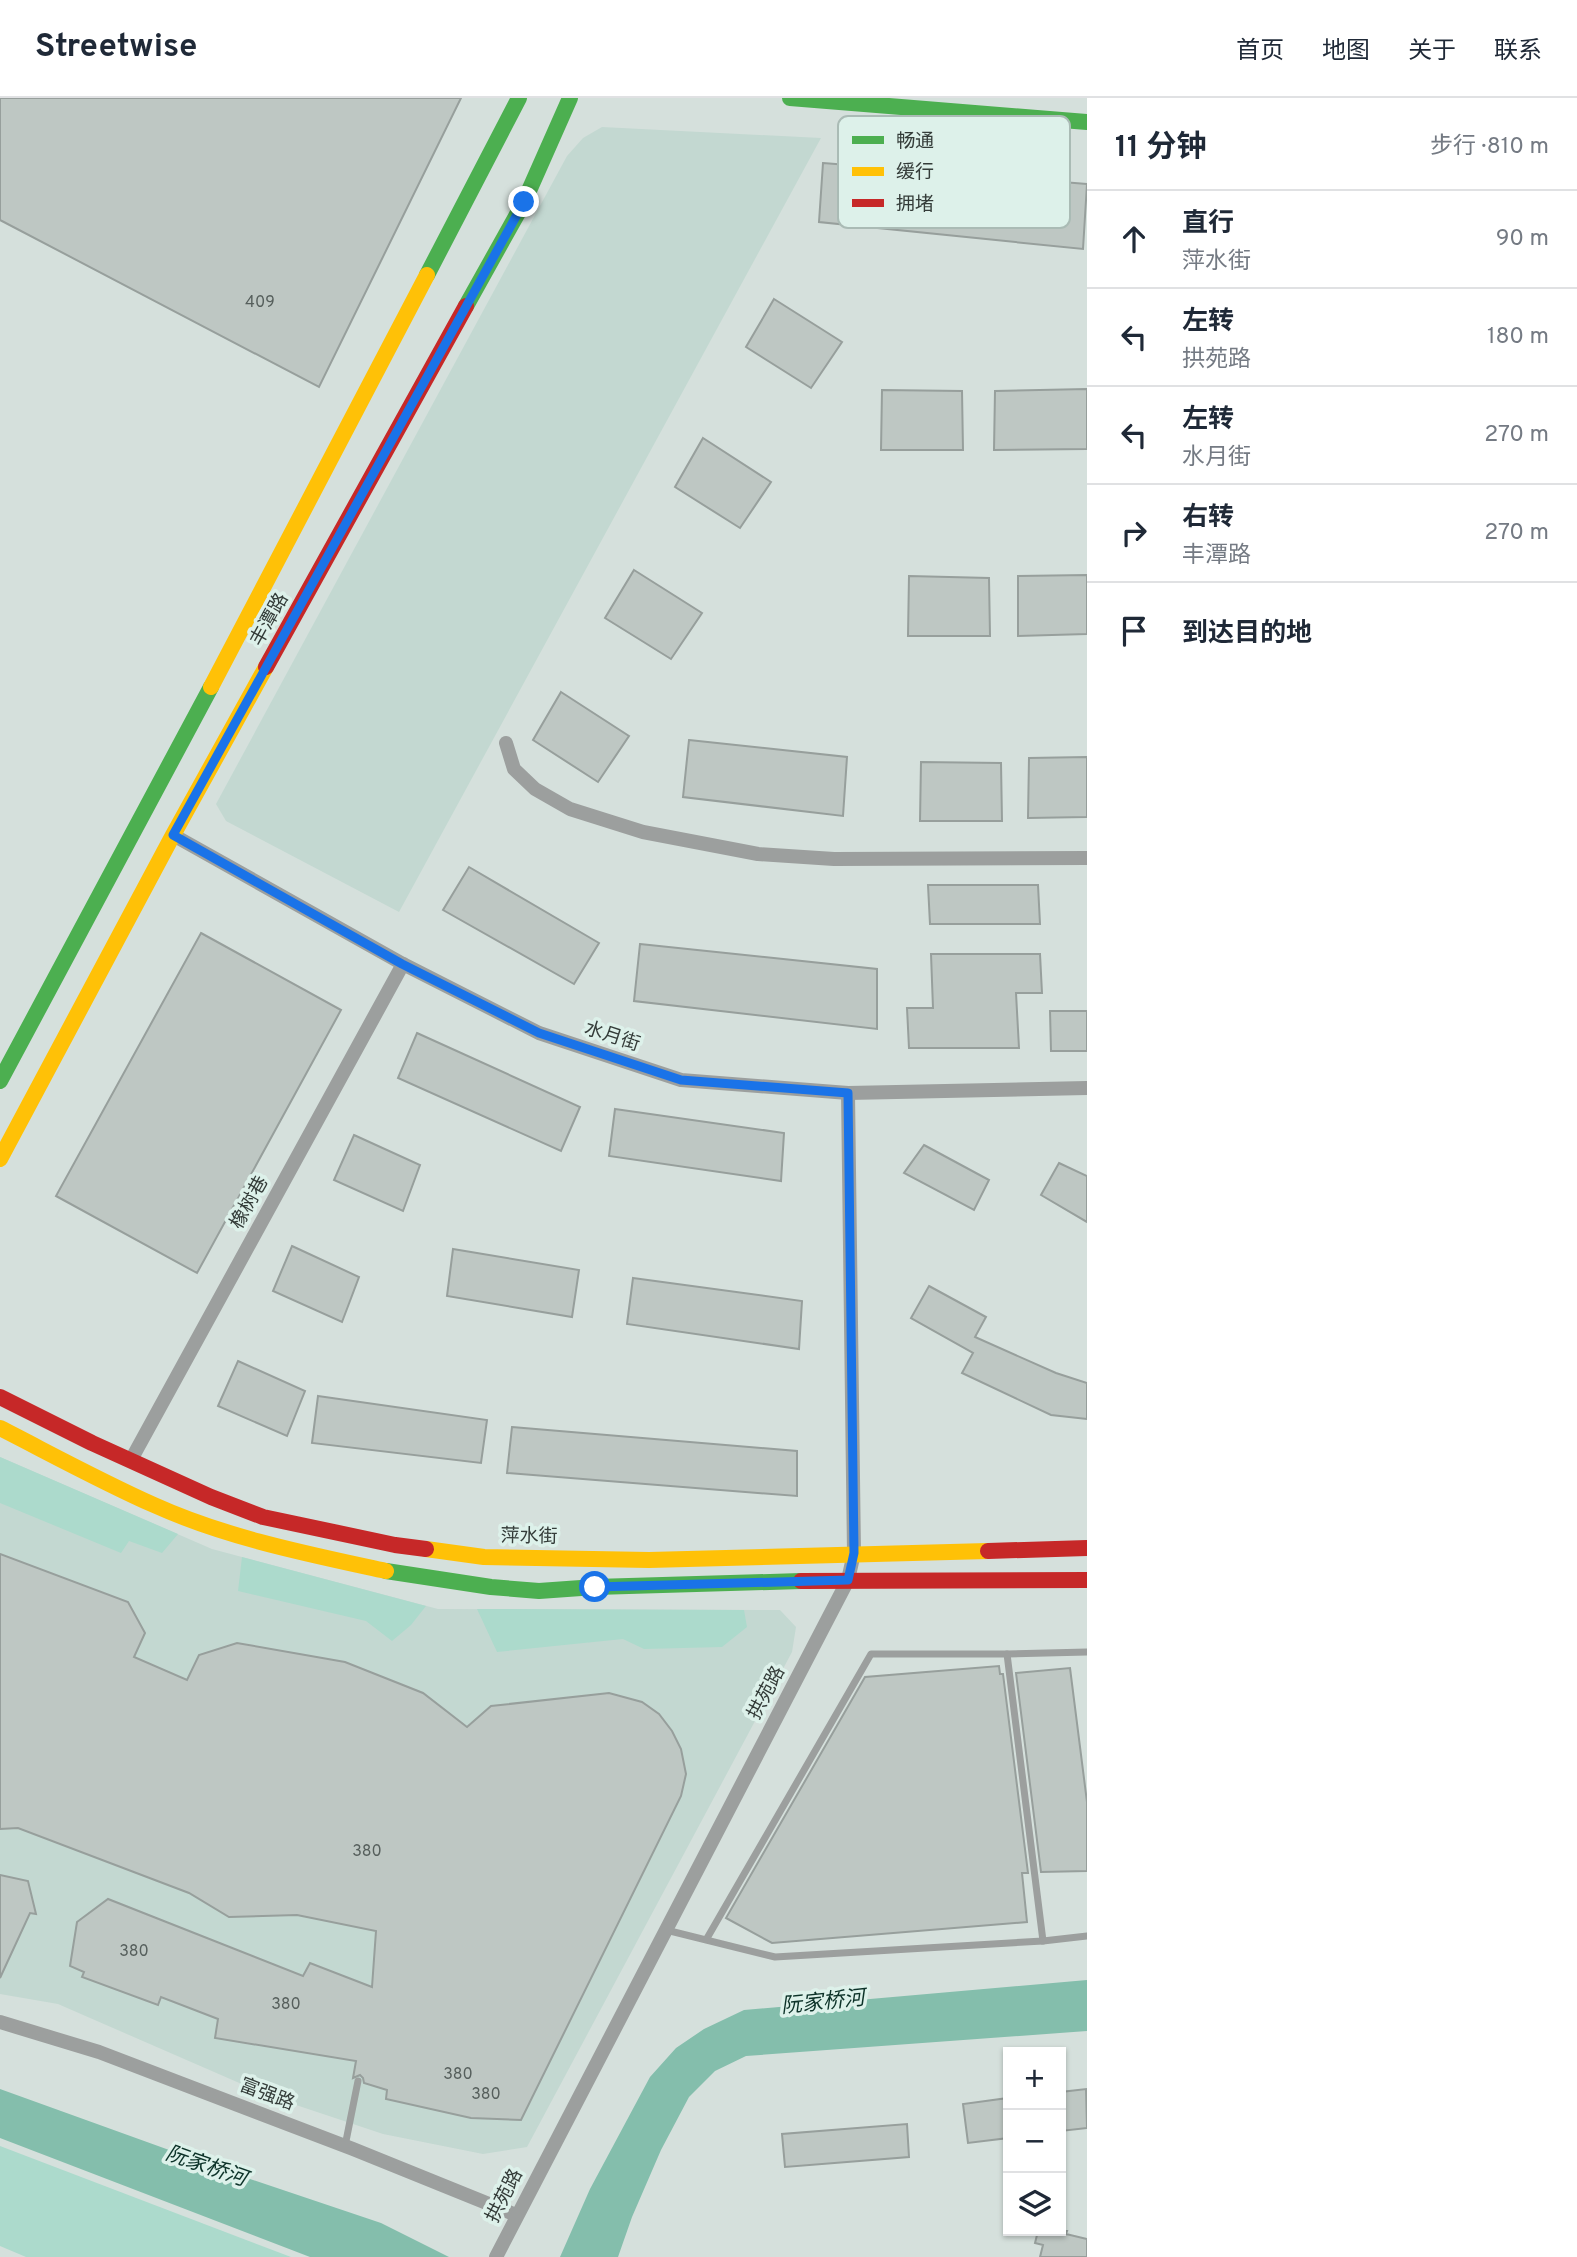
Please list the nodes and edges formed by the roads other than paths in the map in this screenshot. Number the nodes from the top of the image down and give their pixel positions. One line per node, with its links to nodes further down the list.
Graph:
1 (519, 98): 9 (main road, 丰潭路)
2 (570, 98): 6 (main road, 丰潭路)
3 (790, 98): 4 (main road)
4 (1013, 116)
5 (506, 743): 7 (street)
6 (173, 835): 8 (street, 水月街); 12 (main road, 丰潭路)
7 (1087, 858)
8 (402, 964): 11 (street, 水月街); 15 (street, 橡树巷)
9 (0, 1081)
10 (1087, 1088): 11 (street, 水月街)
11 (848, 1093): 17 (street, 拱苑路)
12 (0, 1159)
13 (0, 1397): 15 (main road, 萍水街)
14 (0, 1429): 18 (main road)
15 (131, 1460): 17 (main road, 萍水街)
16 (1087, 1548): 17 (main road, 萍水街)
17 (854, 1553): 18 (street, 拱苑路)
18 (848, 1580): 19 (main road); 22 (street, 拱苑路)
19 (1087, 1580)
20 (1087, 1652): 21 (lane)
21 (1007, 1654): 24 (lane); 25 (lane)
22 (665, 1930): 24 (lane); 29 (street, 拱苑路)
23 (1087, 1936): 25 (lane)
24 (706, 1940): 25 (lane)
25 (1043, 1941)
26 (0, 2022): 28 (street, 富强路)
27 (358, 2081): 28 (lane)
28 (345, 2146): 29 (street, 富强路)
29 (516, 2215): 30 (street, 拱苑路)
30 (497, 2254)

